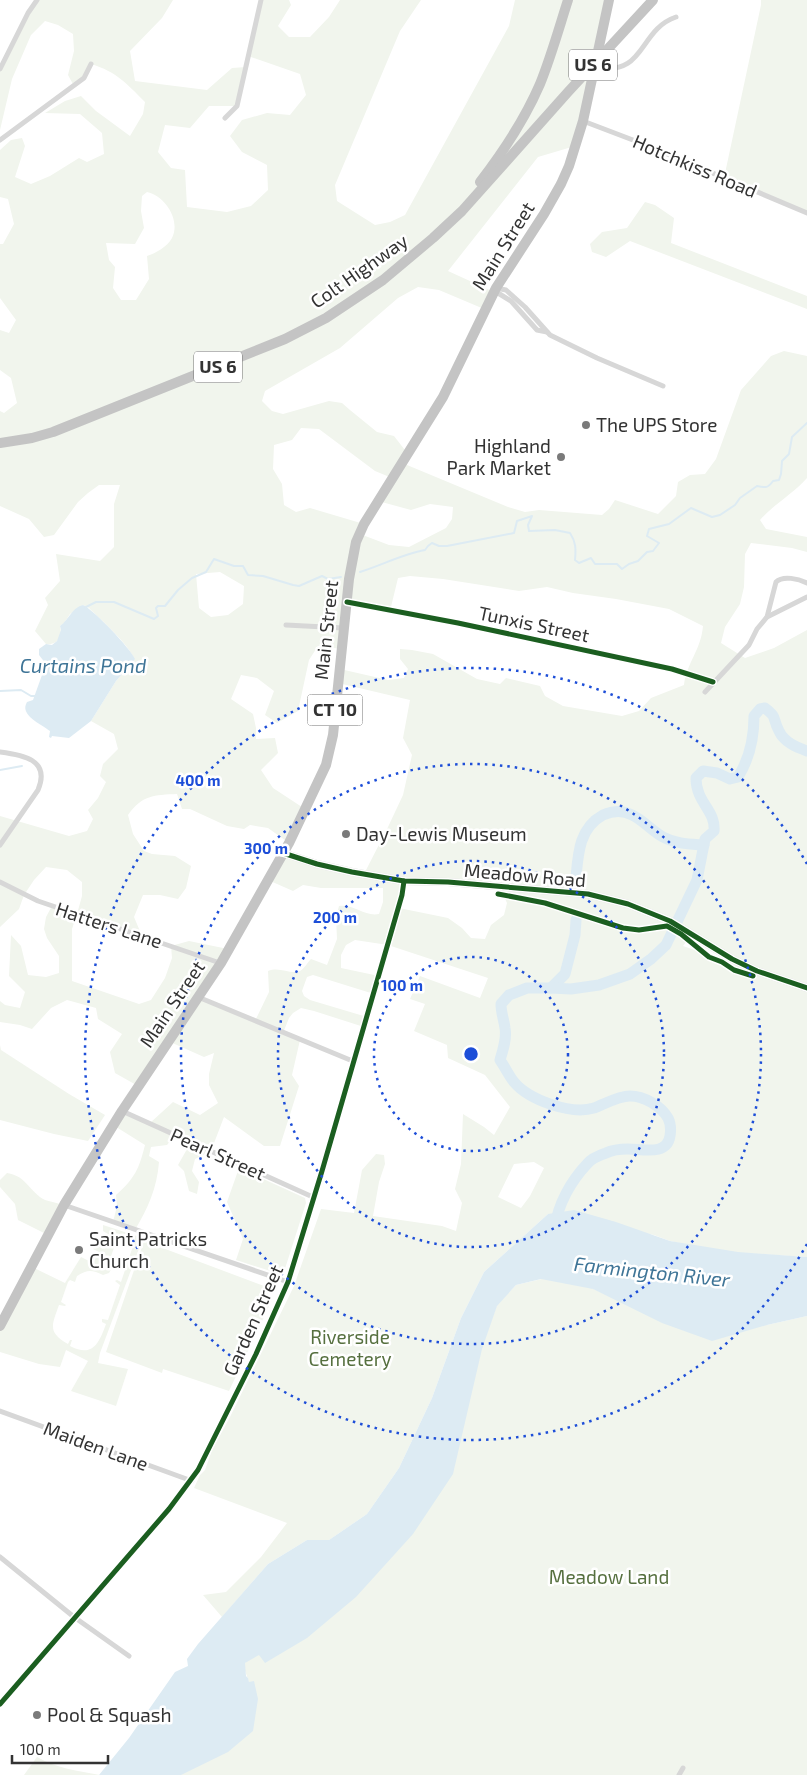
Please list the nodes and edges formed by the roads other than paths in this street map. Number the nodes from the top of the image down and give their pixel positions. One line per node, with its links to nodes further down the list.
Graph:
1 (38, 0): 9 (street)
2 (261, 0): 10 (street)
3 (568, 0): 14 (highway)
4 (609, 0): 8 (highway, Main Street / CT 10)
5 (653, 0): 14 (highway, Colt Highway / US 6)
6 (676, 17): 8 (street)
7 (91, 64): 12 (street)
8 (596, 67): 11 (highway, Main Street / CT 10)
9 (0, 69)
10 (225, 118)
11 (583, 121): 13 (street, Hotchkiss Road); 15 (highway, Main Street / CT 10)
12 (0, 140)
13 (807, 212)
14 (418, 252): 17 (highway, Colt Highway / US 6)
15 (496, 288): 16 (street); 20 (highway, Main Street / CT 10)
16 (663, 386)
17 (0, 443)
18 (807, 583): 21 (street)
19 (807, 597): 21 (street)
20 (347, 602): 23 (highway, Main Street / CT 10); 24 (street, Tunxis Street)
21 (767, 617): 24 (street)
22 (286, 626): 23 (street)
23 (344, 628): 28 (highway, Main Street / CT 10)
24 (713, 682): 25 (street)
25 (705, 692)
26 (0, 752): 27 (street)
27 (0, 845)
28 (283, 853): 29 (street, Meadow Road); 31 (highway, Main Street / CT 10)
29 (404, 881): 32 (street, Meadow Road); 34 (street, Garden Street)
30 (0, 882): 31 (street, Hatters Lane)
31 (221, 963): 33 (highway, Main Street / CT 10)
32 (807, 988)
33 (198, 997): 34 (street); 35 (highway, Main Street / CT 10)
34 (355, 1062): 36 (street, Garden Street)
35 (122, 1111): 36 (street, Pearl Street); 37 (highway, Main Street / CT 10)
36 (315, 1198): 38 (street, Garden Street)
37 (64, 1205): 38 (street); 39 (highway, Main Street / CT 10)
38 (288, 1282): 41 (street, Garden Street)
39 (0, 1326)
40 (0, 1411): 41 (street, Maiden Lane)
41 (192, 1480): 43 (street, Garden Street)
42 (0, 1557): 43 (street)
43 (74, 1617): 44 (street); 45 (street, Garden Street)
44 (129, 1656)
45 (0, 1704)
46 (683, 1768): 47 (street)
47 (679, 1775)

